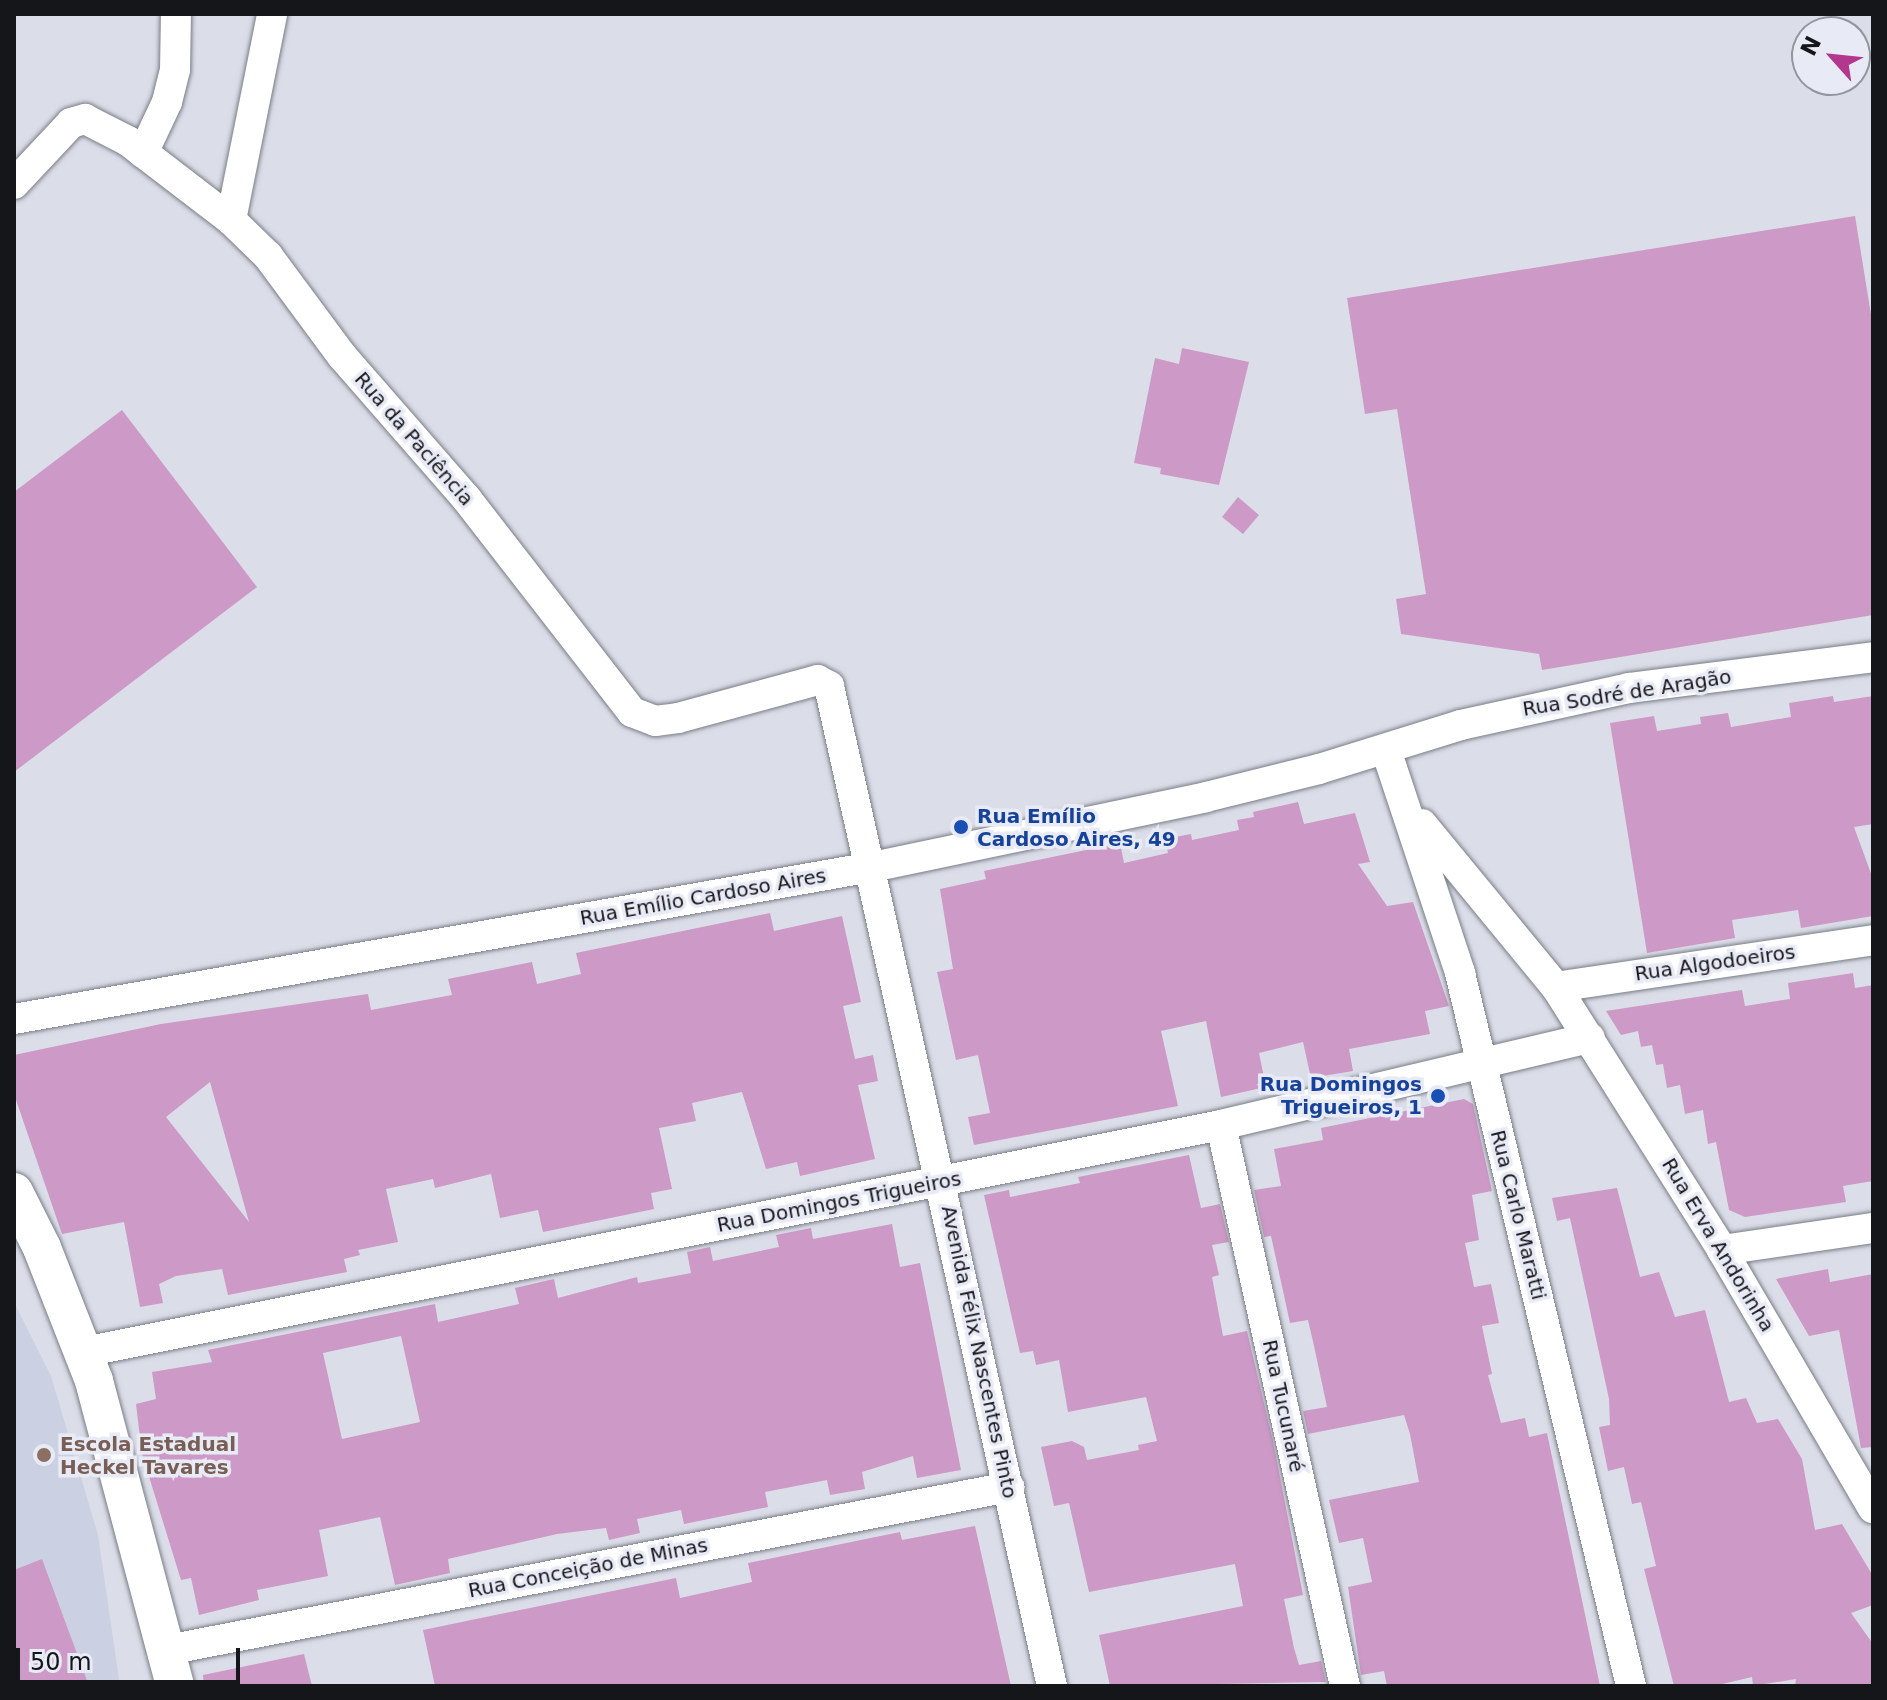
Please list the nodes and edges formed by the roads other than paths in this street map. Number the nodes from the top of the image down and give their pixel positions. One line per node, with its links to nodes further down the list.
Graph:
1 (176, 14): 3 (street)
2 (272, 14): 5 (street)
3 (143, 153): 4 (street, Rua da Paciência); 5 (street, Rua da Paciência)
4 (14, 184)
5 (231, 220): 7 (street, Rua da Paciência)
6 (1873, 657): 8 (street, Rua Sodré de Aragão)
7 (833, 691): 10 (street, Avenida Félix Nascentes Pinto)
8 (1386, 750): 9 (street, Rua Carlo Maratti); 10 (street, Rua Emílio Cardoso Aires)
9 (1410, 811): 12 (street); 15 (street, Rua Carlo Maratti)
10 (872, 867): 13 (street, Rua Emílio Cardoso Aires); 17 (street, Avenida Félix Nascentes Pinto)
11 (1873, 940): 12 (street, Rua Algodoeiros)
12 (1556, 987): 14 (street, Rua Erva Andorinha)
13 (14, 1019)
14 (1590, 1038): 15 (street, Rua Domingos Trigueiros); 20 (street, Rua Erva Andorinha)
15 (1481, 1062): 16 (street, Rua Domingos Trigueiros); 27 (street, Rua Carlo Maratti)
16 (1221, 1125): 17 (street, Rua Domingos Trigueiros); 26 (street, Rua Tucunaré)
17 (942, 1181): 21 (street, Rua Domingos Trigueiros); 22 (street, Avenida Félix Nascentes Pinto)
18 (14, 1192): 21 (main road)
19 (1873, 1228): 20 (street)
20 (1722, 1250): 23 (street, Rua Erva Andorinha)
21 (84, 1352): 24 (main road)
22 (1009, 1487): 24 (street, Rua Conceição de Minas); 25 (street, Avenida Félix Nascentes Pinto)
23 (1873, 1508)
24 (171, 1668)
25 (1052, 1686)
26 (1345, 1686)
27 (1631, 1686)

